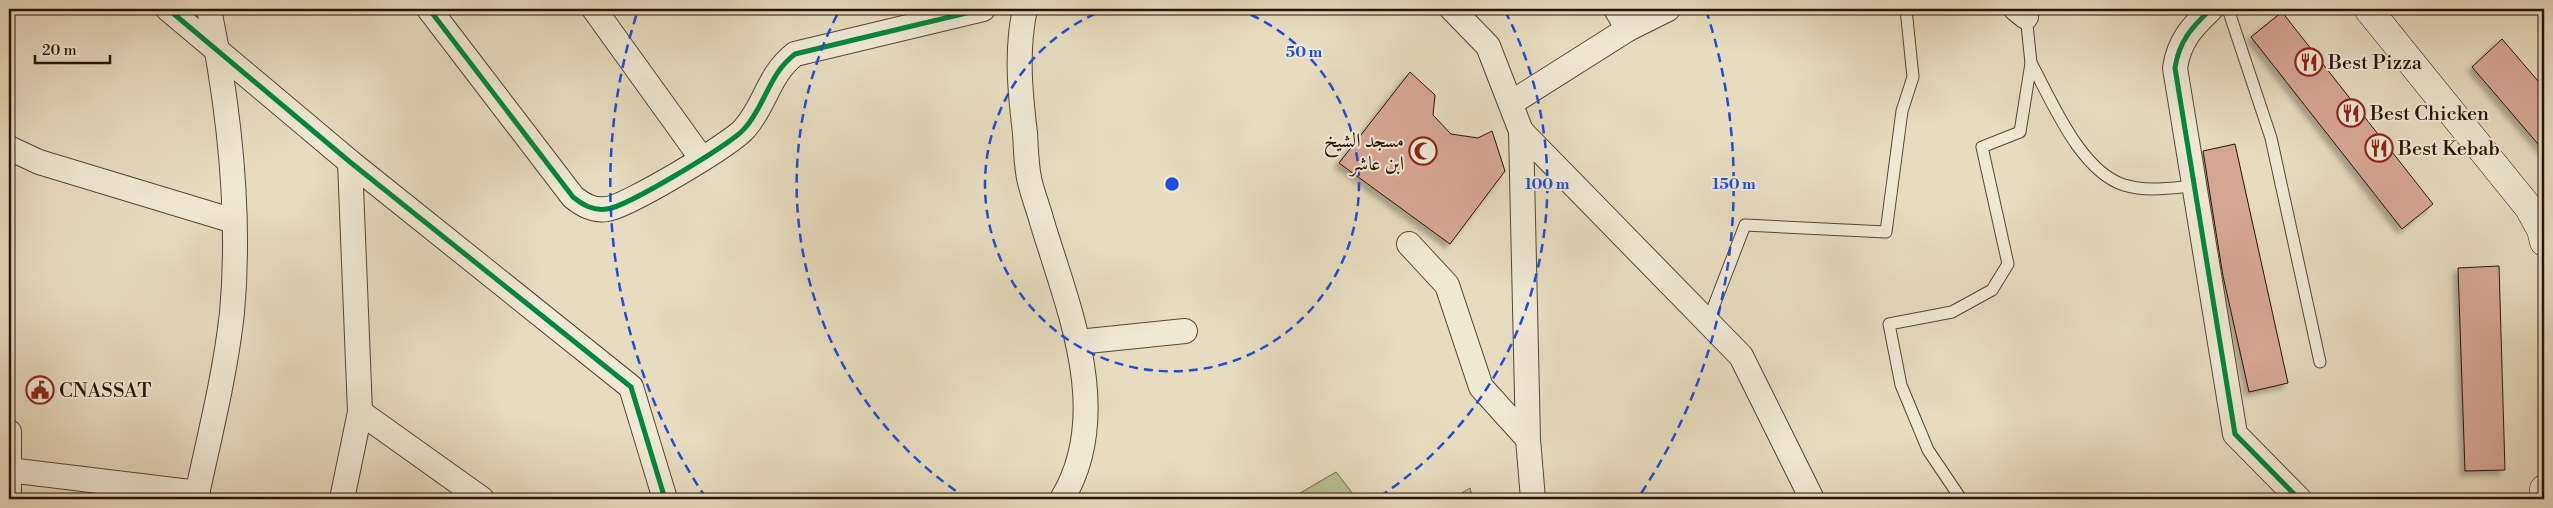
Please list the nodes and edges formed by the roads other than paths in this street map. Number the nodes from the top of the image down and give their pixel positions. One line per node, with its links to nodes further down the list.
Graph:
1 (168, 9): 16 (street)
2 (209, 9): 16 (street)
3 (429, 9): 21 (street)
4 (594, 9): 21 (street)
5 (983, 9): 21 (street)
6 (1025, 9): 29 (street)
7 (1452, 9): 18 (street)
8 (1616, 9): 15 (street)
9 (1668, 9): 15 (street)
10 (1906, 9): 27 (lane)
11 (2211, 9): 23 (street)
12 (2228, 9): 30 (lane)
13 (2368, 9): 25 (main road)
14 (2023, 12): 17 (lane)
15 (1628, 30): 18 (street)
16 (218, 51): 22 (street); 24 (street)
17 (2031, 63): 23 (lane); 44 (lane)
18 (1511, 103): 19 (street)
19 (1522, 131): 27 (street); 33 (street)
20 (9, 148): 24 (street)
21 (702, 159)
22 (350, 162): 31 (street); 41 (street)
23 (2193, 186): 45 (street)
24 (234, 222): 37 (street)
25 (2544, 242)
26 (1409, 244): 33 (street)
27 (1708, 321): 38 (street)
28 (1185, 331): 29 (street)
29 (1078, 342): 42 (street)
30 (2320, 362)
31 (360, 412): 39 (street); 40 (street)
32 (9, 432): 34 (street)
33 (1528, 439): 43 (street)
34 (9, 470): 36 (street); 37 (street)
35 (2544, 489): 46 (main road)
36 (9, 496)
37 (197, 496)
38 (1806, 496)
39 (342, 499)
40 (482, 499)
41 (665, 499)
42 (1062, 499)
43 (1533, 499)
44 (1961, 499)
45 (2299, 499)
46 (2544, 499)

